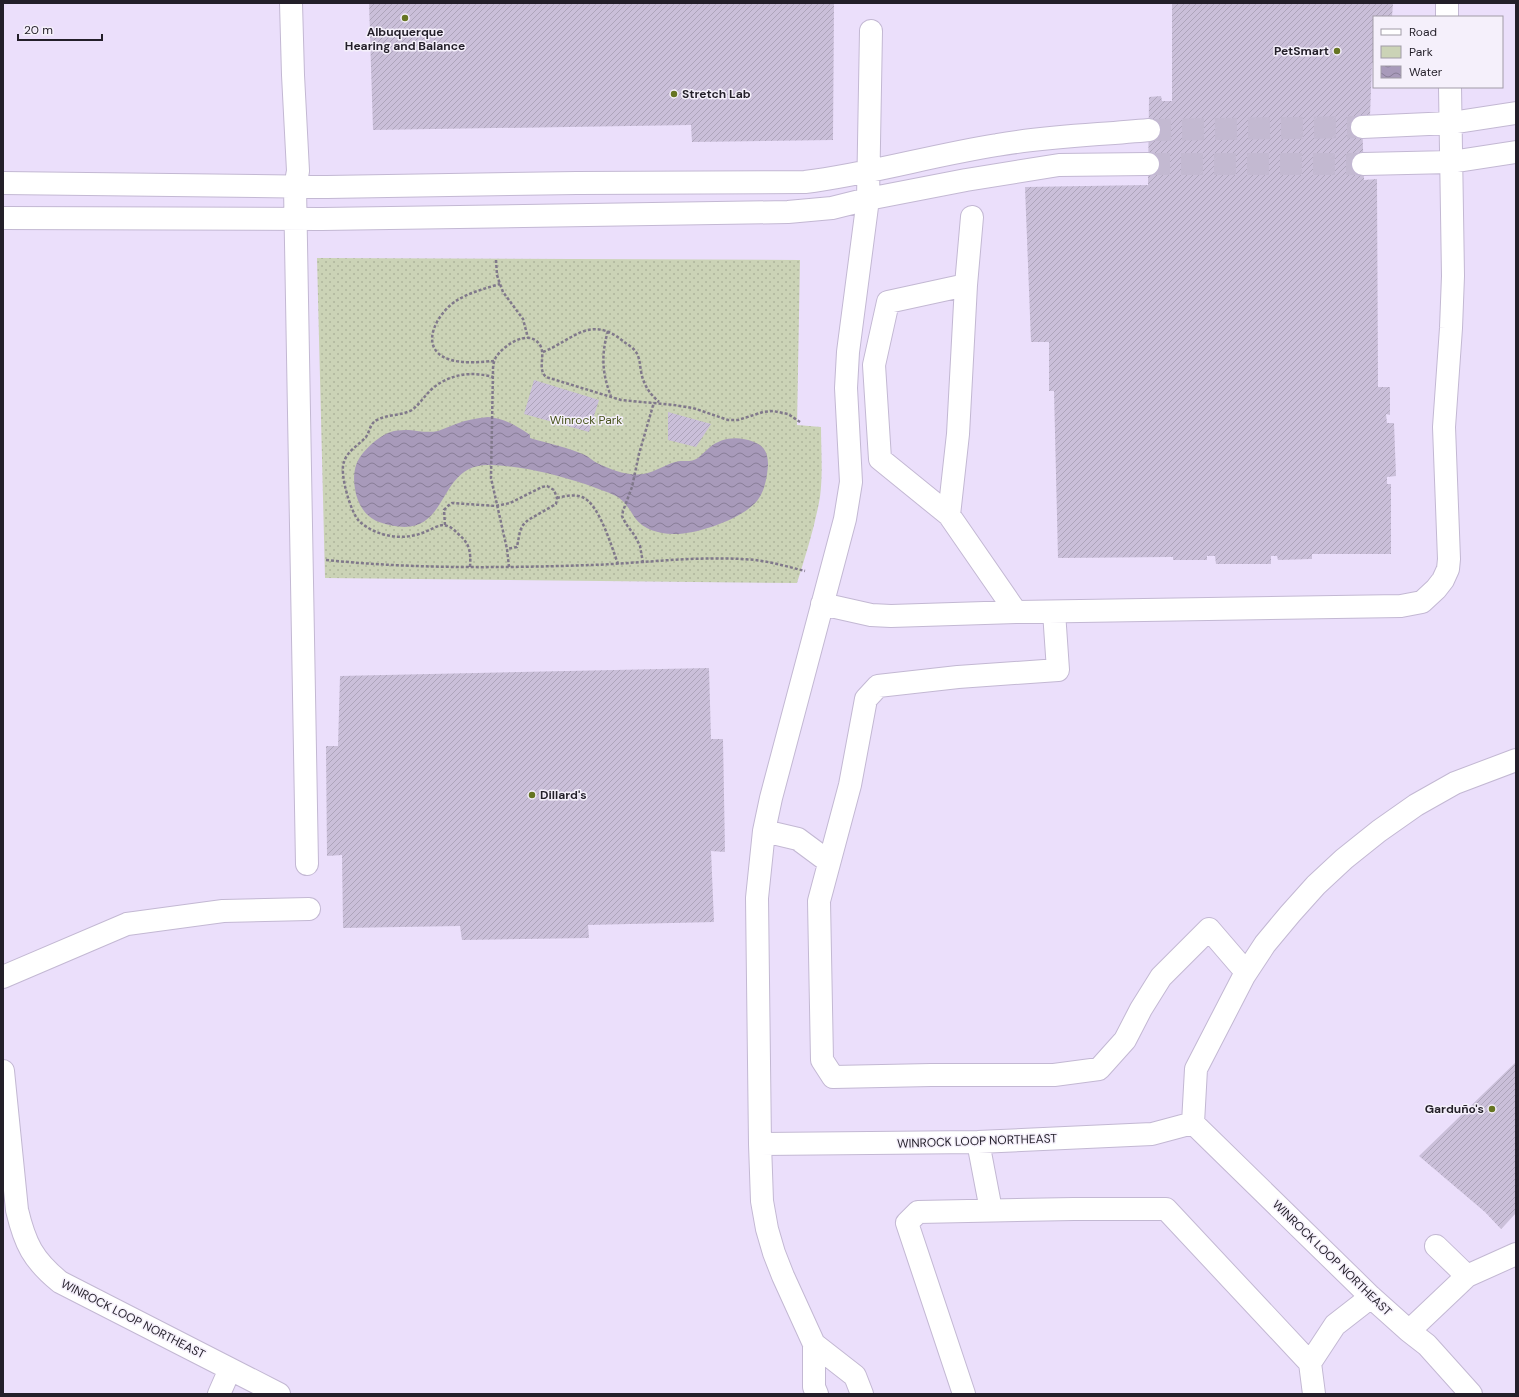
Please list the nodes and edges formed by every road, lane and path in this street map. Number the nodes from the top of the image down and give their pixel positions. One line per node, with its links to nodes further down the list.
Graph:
1 (291, 3): 18 (street)
2 (1447, 3): 3 (street)
3 (1447, 16)
4 (871, 31): 15 (street)
5 (1450, 88): 7 (street)
6 (1516, 113): 7 (street)
7 (1451, 123): 8 (street); 12 (street)
8 (1362, 127)
9 (1149, 130): 10 (street)
10 (996, 145): 15 (street); 16 (street)
11 (1516, 152): 12 (street)
12 (1452, 162): 14 (street); 48 (street)
13 (1148, 164): 16 (street)
14 (1363, 164)
15 (869, 170): 18 (street); 19 (street)
16 (991, 176): 19 (street)
17 (3, 182): 18 (street)
18 (294, 187): 22 (street)
19 (868, 199): 22 (street); 46 (street)
20 (972, 216): 25 (street)
21 (3, 218): 22 (street)
22 (295, 219): 52 (street)
23 (496, 260): 24 (path)
24 (500, 284): 27 (path); 29 (path)
25 (966, 285): 37 (street); 37 (street)
26 (608, 332): 28 (path); 31 (path); 33 (path)
27 (528, 338): 28 (path); 29 (path)
28 (543, 352): 31 (path)
29 (494, 361): 30 (path)
30 (493, 377): 36 (path); 38 (path)
31 (611, 397): 32 (path)
32 (654, 402): 33 (path); 41 (path)
33 (659, 402): 34 (path)
34 (800, 422)
35 (557, 498): 36 (path); 39 (path); 42 (path)
36 (496, 506): 38 (path); 39 (path)
37 (949, 515): 47 (street)
38 (445, 525): 43 (path)
39 (507, 549): 44 (path)
40 (322, 560): 43 (path)
41 (643, 563): 42 (path); 45 (path)
42 (618, 564): 44 (path)
43 (470, 567): 44 (path)
44 (510, 567)
45 (806, 571)
46 (822, 604): 47 (street); 50 (street)
47 (1016, 612): 48 (street)
48 (1054, 612): 51 (street)
49 (1516, 760): 54 (street)
50 (764, 831): 51 (street); 59 (street)
51 (829, 862): 54 (street)
52 (307, 864)
53 (309, 909): 55 (street)
54 (1246, 972): 57 (street)
55 (3, 977)
56 (3, 1070): 68 (street, WINROCK LOOP NORTHEAST)
57 (1193, 1123): 58 (street, WINROCK LOOP NORTHEAST); 64 (street, WINROCK LOOP NORTHEAST)
58 (978, 1142): 59 (street, WINROCK LOOP NORTHEAST); 60 (street)
59 (760, 1144): 66 (street)
60 (991, 1210): 67 (street); 73 (street)
61 (1436, 1246): 63 (street)
62 (1516, 1254): 63 (street)
63 (1466, 1276): 65 (street)
64 (1371, 1297): 65 (street, WINROCK LOOP NORTHEAST); 67 (street)
65 (1409, 1331): 75 (street, WINROCK LOOP NORTHEAST)
66 (814, 1344): 71 (street); 72 (street)
67 (1310, 1363): 74 (street)
68 (230, 1369): 69 (street); 70 (street, WINROCK LOOP NORTHEAST)
69 (219, 1394)
70 (279, 1394)
71 (817, 1394)
72 (862, 1394)
73 (964, 1394)
74 (1314, 1394)
75 (1471, 1394)

